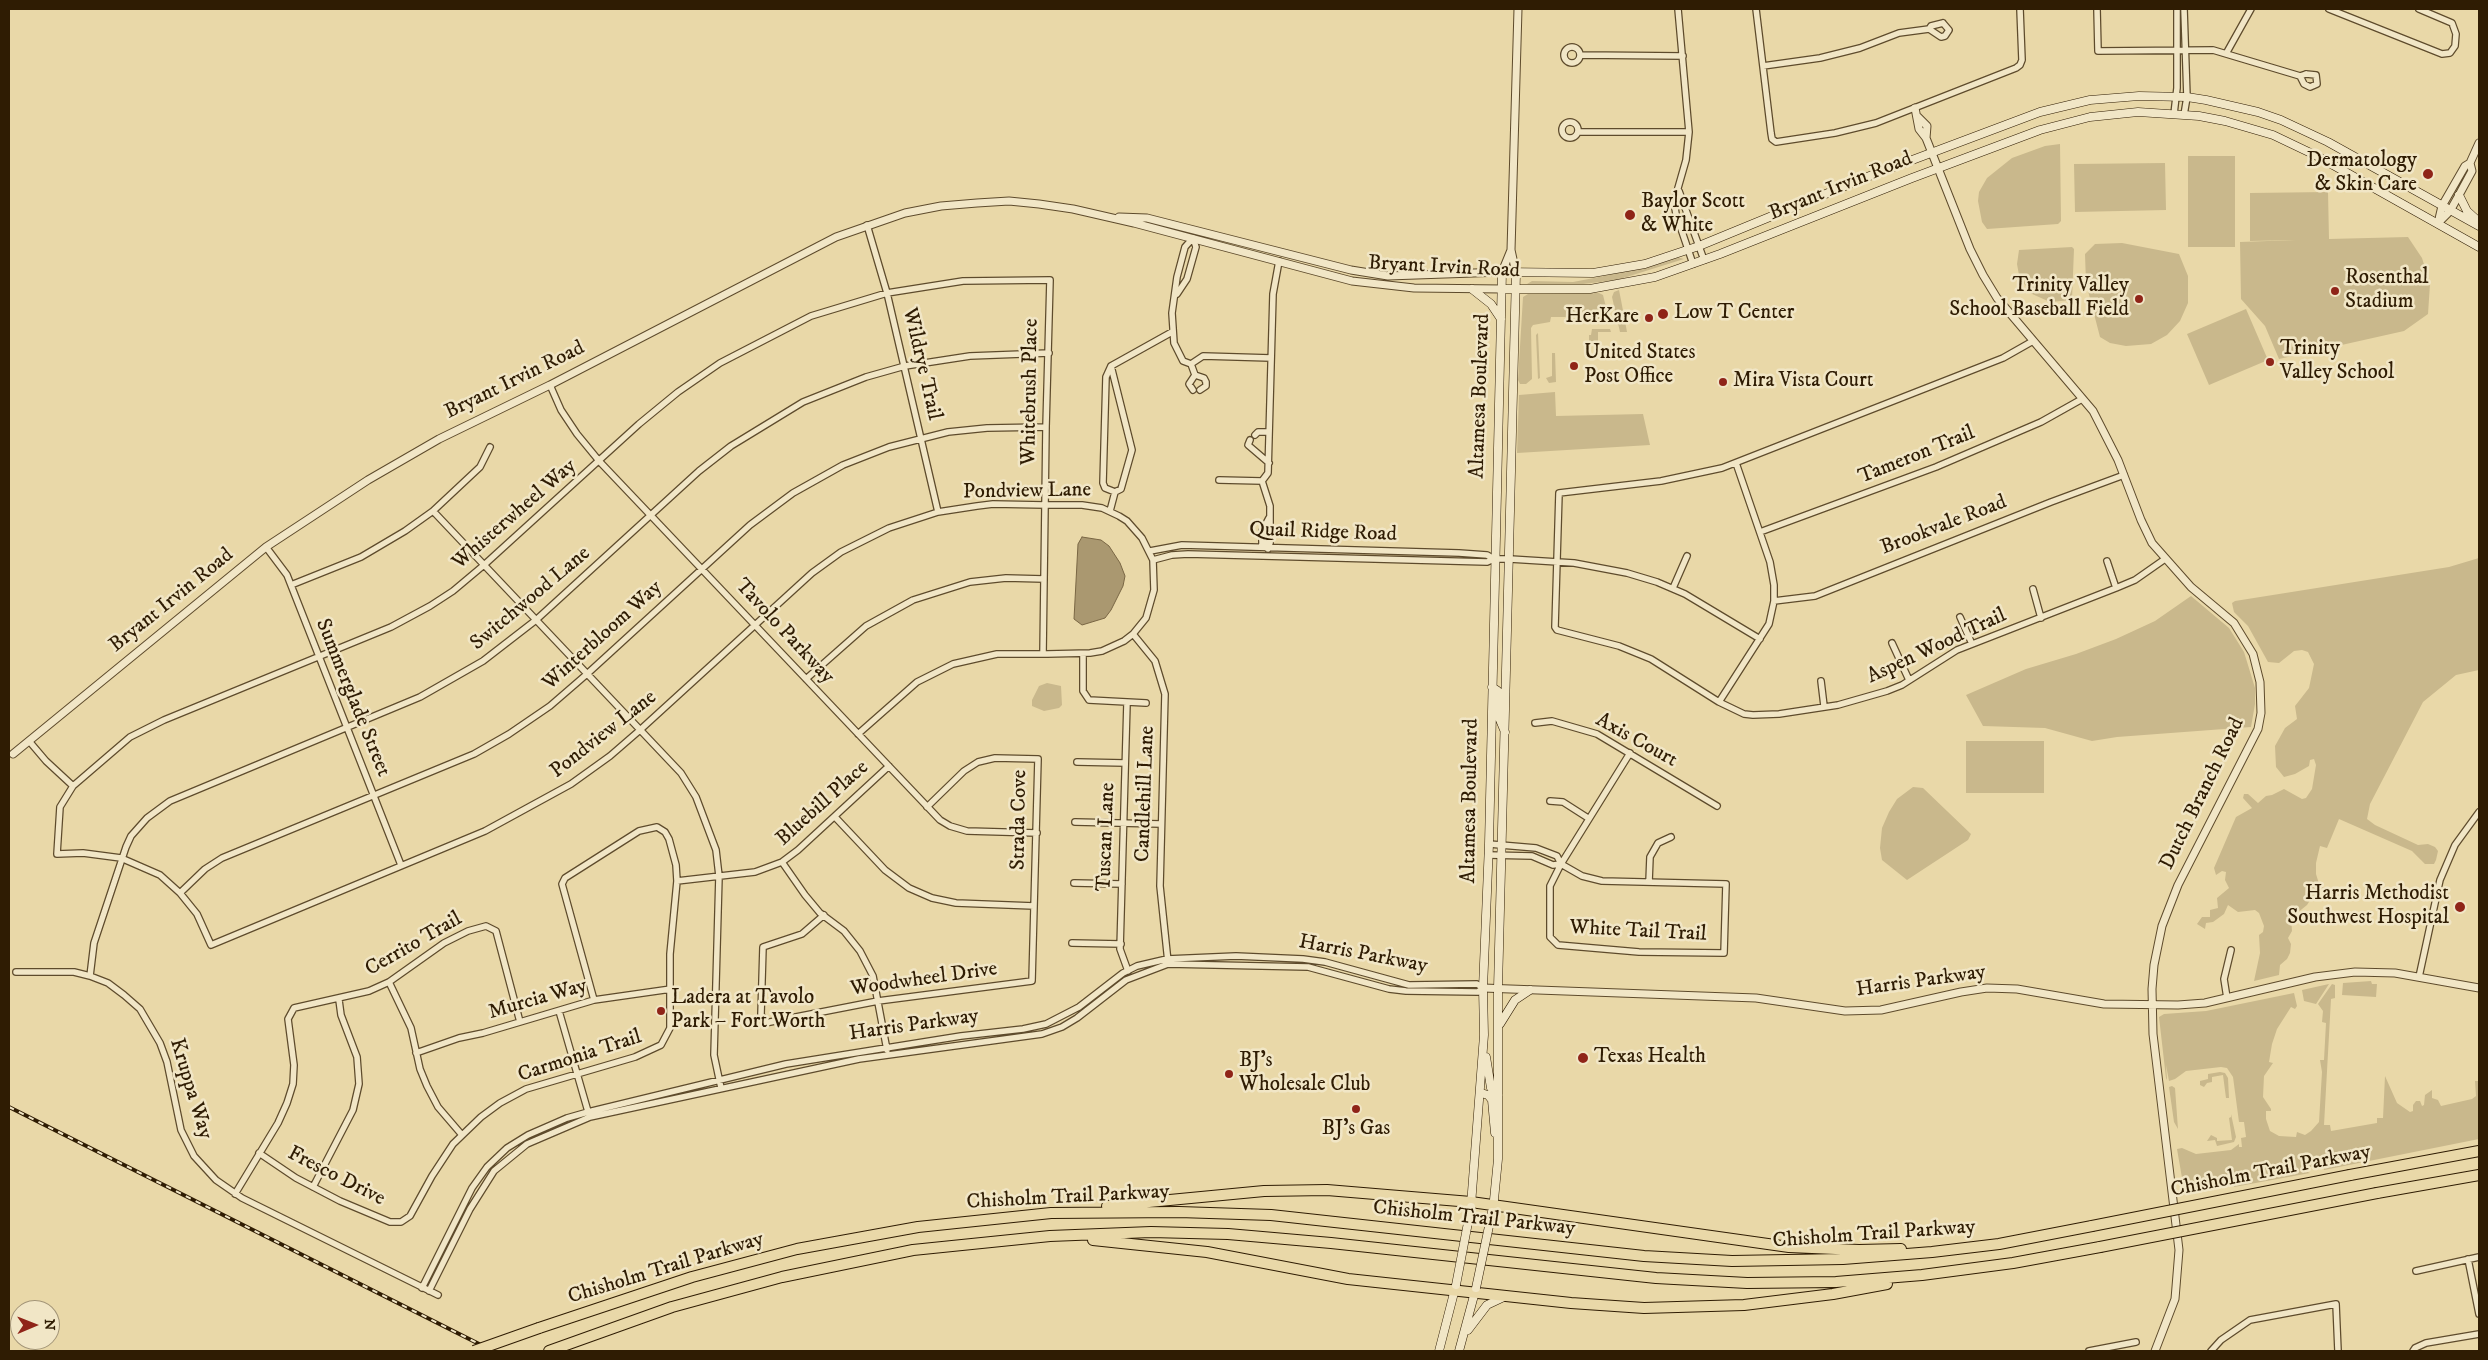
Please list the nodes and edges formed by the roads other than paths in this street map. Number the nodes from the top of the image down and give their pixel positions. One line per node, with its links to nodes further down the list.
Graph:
1 (1518, 9): 43 (street, Altamesa Boulevard)
2 (1678, 9): 16 (street)
3 (1756, 9): 17 (street)
4 (2020, 9): 21 (street)
5 (2097, 9): 12 (street)
6 (2177, 9): 12 (street)
7 (2184, 9): 13 (street)
8 (2251, 9): 14 (street)
9 (2329, 9): 10 (street)
10 (2419, 9)
11 (1929, 29): 17 (street)
12 (2178, 49): 13 (street); 19 (street)
13 (2185, 49): 14 (street); 20 (street)
14 (2226, 52): 18 (street)
15 (1580, 55): 16 (street)
16 (1683, 56): 25 (street)
17 (1763, 66): 21 (street)
18 (2300, 76)
19 (2176, 97): 20 (main road, Bryant Irvin Road); 22 (street); 27 (main road, Bryant Irvin Road)
20 (2187, 97): 23 (street); 32 (main road, Bryant Irvin Road)
21 (1915, 108): 27 (street, Dutch Branch Road)
22 (2174, 114): 23 (main road, Bryant Irvin Road); 29 (main road, Bryant Irvin Road)
23 (2184, 115): 37 (main road, Bryant Irvin Road)
24 (1578, 132): 25 (street)
25 (1690, 132): 30 (street)
26 (2479, 143): 28 (street)
27 (1932, 152): 29 (street, Dutch Branch Road); 41 (main road, Bryant Irvin Road)
28 (2470, 163): 31 (street); 32 (street)
29 (1939, 168): 47 (main road, Bryant Irvin Road); 60 (street, Dutch Branch Road)
30 (1679, 191): 34 (street); 35 (street)
31 (2459, 195): 33 (street); 36 (main road)
32 (2442, 206): 33 (main road, Bryant Irvin Road); 37 (street)
33 (2450, 211): 37 (street); 39 (main road, Bryant Irvin Road)
34 (1688, 215): 35 (street); 41 (street)
35 (1678, 219): 44 (street)
36 (2479, 221)
37 (2438, 223): 42 (main road, Bryant Irvin Road)
38 (867, 225): 40 (street, Bryant Irvin Road); 56 (street, Wildrye Trail); 67 (street, Bryant Irvin Road)
39 (2479, 226)
40 (1194, 234): 45 (street); 46 (street); 48 (street, Bryant Irvin Road); 50 (street, Bryant Irvin Road)
41 (1699, 246): 44 (main road, Bryant Irvin Road); 47 (street)
42 (2479, 247)
43 (1511, 250): 50 (street, Altamesa Boulevard); 51 (street, Altamesa Boulevard)
44 (1688, 250): 49 (street); 51 (main road, Bryant Irvin Road)
45 (1182, 258): 46 (street); 57 (street)
46 (1192, 260): 57 (street)
47 (1704, 260): 49 (main road, Bryant Irvin Road)
48 (1280, 262): 53 (street, Bryant Irvin Road); 62 (street)
49 (1694, 264): 55 (main road, Bryant Irvin Road)
50 (1502, 272): 51 (main road, Bryant Irvin Road); 54 (main road, Altamesa Boulevard)
51 (1516, 273): 55 (main road, Altamesa Boulevard)
52 (1050, 280): 56 (street, Whisterwheel Way); 61 (street, Whitebrush Place)
53 (1472, 289): 54 (street, Bryant Irvin Road); 58 (main road)
54 (1502, 289): 55 (main road, Bryant Irvin Road); 58 (main road, Altamesa Boulevard)
55 (1516, 290): 96 (main road, Altamesa Boulevard)
56 (888, 293): 64 (street, Wildrye Trail); 77 (street, Whisterwheel Way)
57 (1177, 294): 59 (street)
58 (1501, 319): 95 (main road, Altamesa Boulevard)
59 (1172, 332): 63 (street); 65 (street)
60 (2033, 341): 70 (street, Dutch Branch Road); 79 (street)
61 (1049, 354): 64 (street, Switchwood Lane); 71 (street, Whitebrush Place)
62 (1271, 358): 63 (street); 72 (street)
63 (1191, 364): 66 (street)
64 (905, 366): 74 (street, Wildrye Trail); 88 (street, Switchwood Lane)
65 (1111, 366): 83 (street); 83 (street)
66 (1195, 374): 68 (street); 69 (street)
67 (550, 385): 77 (street, Tavolo Parkway); 91 (street, Bryant Irvin Road)
68 (1193, 390)
69 (1200, 390)
70 (2082, 399): 80 (street, Dutch Branch Road); 89 (street, Tameron Trail)
71 (1046, 427): 74 (street, Winterbloom Way); 84 (street, Whitebrush Place)
72 (1269, 432): 73 (street); 78 (street)
73 (1255, 435)
74 (921, 438): 87 (street, Wildrye Trail); 102 (street, Winterbloom Way)
75 (1250, 440): 78 (street)
76 (490, 447): 85 (street)
77 (600, 462): 88 (street, Tavolo Parkway); 101 (street, Whisterwheel Way)
78 (1269, 463): 82 (street)
79 (1736, 463): 89 (street); 99 (street)
80 (2124, 475): 97 (street, Dutch Branch Road); 108 (street, Brookvale Road)
81 (1219, 480): 82 (street)
82 (1262, 481): 90 (street)
83 (1114, 492): 86 (street)
84 (1045, 505): 86 (street, Pondview Lane); 87 (street, Pondview Lane); 103 (street, Whitebrush Place)
85 (433, 511): 101 (street); 104 (street)
86 (1110, 511): 92 (street, Pondview Lane)
87 (938, 512): 112 (street, Pondview Lane)
88 (652, 516): 102 (street, Tavolo Parkway); 111 (street, Switchwood Lane)
89 (1760, 532): 108 (street)
90 (1268, 546): 92 (street, Quail Ridge Road); 93 (street); 95 (street, Quail Ridge Road)
91 (266, 547): 104 (street, Summerglade Street); 134 (street, Bryant Irvin Road)
92 (1150, 551): 98 (street, Pondview Lane)
93 (1268, 556): 95 (street, Quail Ridge Road); 98 (street, Quail Ridge Road)
94 (1687, 556): 105 (street)
95 (1494, 559): 96 (street, Quail Ridge Road); 124 (main road, Altamesa Boulevard)
96 (1510, 559): 99 (street, Quail Ridge Road); 132 (main road, Altamesa Boulevard)
97 (2165, 559): 106 (street, Aspen Wood Trail); 193 (street, Dutch Branch Road)
98 (1153, 560): 113 (street, Pondview Lane)
99 (1557, 561): 105 (street, Quail Ridge Road); 125 (street, Aspen Wood Trail)
100 (2107, 561): 106 (street)
101 (484, 565): 111 (street); 119 (street, Whisterwheel Way)
102 (702, 569): 112 (street, Tavolo Parkway); 120 (street, Winterbloom Way)
103 (1044, 579): 117 (street, Whitebrush Place); 121 (street)
104 (290, 585): 119 (street, Summerglade Street)
105 (1673, 588): 114 (street, Quail Ridge Road)
106 (2116, 588): 110 (street, Aspen Wood Trail)
107 (2033, 589): 110 (street)
108 (1774, 601): 114 (street)
109 (1960, 617): 116 (street)
110 (2041, 618): 116 (street, Aspen Wood Trail)
111 (536, 620): 120 (street); 130 (street, Switchwood Lane)
112 (755, 625): 121 (street, Tavolo Parkway); 131 (street, Pondview Lane)
113 (1133, 634): 118 (street); 150 (street, Candlehill Lane)
114 (1760, 639): 125 (street)
115 (1892, 643): 122 (street)
116 (1972, 644): 122 (street, Aspen Wood Trail)
117 (1043, 654): 118 (street); 133 (street)
118 (1083, 654): 126 (street)
119 (319, 656): 130 (street, Summerglade Street); 140 (street, Whisterwheel Way)
120 (588, 674): 131 (street); 141 (street, Winterbloom Way)
121 (806, 679): 133 (street, Tavolo Parkway)
122 (1909, 680): 128 (street, Aspen Wood Trail)
123 (1821, 681): 128 (street)
124 (1492, 687): 132 (main road); 153 (main road, Altamesa Boulevard)
125 (1719, 702): 128 (street, Aspen Wood Trail)
126 (1127, 703): 127 (street); 138 (street, Tuscan Lane)
127 (1146, 703)
128 (1824, 706)
129 (1535, 723): 135 (street, Axis Court)
130 (346, 726): 141 (street, Summerglade Street); 158 (street, Switchwood Lane)
131 (640, 730): 161 (street, Pondview Lane); 162 (street)
132 (1505, 732): 154 (main road, Altamesa Boulevard)
133 (858, 734): 139 (street, Tavolo Parkway)
134 (29, 741): 136 (street, Bryant Irvin Road); 140 (street)
135 (1630, 753): 143 (street, Axis Court); 147 (street, White Tail Trail)
136 (12, 754)
137 (1077, 762): 138 (street)
138 (1126, 763): 149 (street, Tuscan Lane)
139 (889, 766): 144 (street, Tavolo Parkway); 146 (street, Bluebill Place)
140 (73, 786): 155 (street, Whisterwheel Way)
141 (374, 796): 161 (street, Summerglade Street); 167 (street, Winterbloom Way)
142 (1550, 801): 147 (street)
143 (1716, 806)
144 (927, 807): 151 (street, Tavolo Parkway); 151 (street, Strada Cove)
145 (2479, 812): 179 (street)
146 (835, 817): 159 (street, Bluebill Place); 168 (street)
147 (1588, 818): 160 (street, White Tail Trail)
148 (1075, 822): 149 (street)
149 (1124, 823): 150 (street); 166 (street, Tuscan Lane)
150 (1161, 824): 174 (street, Candlehill Lane)
151 (1037, 833): 168 (street, Strada Cove)
152 (1671, 837): 164 (street)
153 (1489, 844): 154 (street); 156 (main road, Altamesa Boulevard)
154 (1501, 845): 157 (main road, Altamesa Boulevard); 160 (street)
155 (57, 854): 158 (street, Pondview Lane)
156 (1488, 855): 157 (street); 183 (main road, Altamesa Boulevard)
157 (1501, 855): 160 (street); 184 (main road, Altamesa Boulevard)
158 (121, 858): 167 (street, Pondview Lane); 178 (street, Switchwood Lane)
159 (782, 862): 162 (street, Bluebill Place); 169 (street)
160 (1560, 864): 164 (street); 164 (street, White Tail Trail)
161 (401, 865): 167 (street, Pondview Lane)
162 (719, 876): 163 (street, Bluebill Place); 202 (street)
163 (677, 881): 186 (street, Carmonia Trail); 191 (street, Carmonia Trail)
164 (1649, 882)
165 (1074, 883): 166 (street)
166 (1122, 884): 171 (street, Tuscan Lane)
167 (180, 893)
168 (1034, 906): 180 (street, Strada Cove)
169 (824, 915): 192 (street); 192 (street, Woodwheel Drive)
170 (1072, 943): 171 (street)
171 (1120, 944): 176 (street, Tuscan Lane)
172 (2230, 950): 189 (street)
173 (1277, 958): 174 (street, Harris Parkway); 175 (street); 182 (street, Harris Parkway)
174 (1168, 961): 175 (street, Harris Parkway); 176 (street, Harris Parkway); 200 (street, Harris Parkway)
175 (1277, 965): 187 (street, Harris Parkway)
176 (1128, 971): 197 (street, Harris Parkway)
177 (16, 972): 178 (street, Kruppa Way)
178 (90, 976): 213 (street, Kruppa Way)
179 (2419, 977): 185 (street, Harris Parkway); 189 (street, Harris Parkway)
180 (1032, 981): 192 (street, Woodwheel Drive)
181 (389, 982): 190 (street, Cerrito Trail); 195 (street, Cerrito Trail); 199 (street)
182 (1401, 983): 183 (street, Harris Parkway); 187 (street)
183 (1483, 988): 184 (street, Harris Parkway); 187 (street, Harris Parkway); 198 (main road, Altamesa Boulevard)
184 (1498, 988): 188 (street, Harris Parkway); 196 (main road, Altamesa Boulevard)
185 (2479, 988)
186 (670, 989): 191 (street, Murcia Way); 201 (street, Carmonia Trail)
187 (1400, 990)
188 (1530, 990): 193 (street, Harris Parkway); 196 (main road)
189 (2227, 998): 193 (street, Harris Parkway)
190 (339, 1000): 209 (street, Cerrito Trail); 212 (street)
191 (594, 1000): 194 (street, Murcia Way)
192 (878, 1001): 197 (street)
193 (2152, 1006): 240 (street, Dutch Branch Road)
194 (559, 1011): 195 (street, Murcia Way); 201 (street)
195 (520, 1022): 199 (street, Murcia Way)
196 (1499, 1025): 205 (main road, Altamesa Boulevard)
197 (886, 1047): 200 (street); 202 (street, Harris Parkway)
198 (1483, 1051): 204 (main road, Altamesa Boulevard); 205 (main road)
199 (416, 1053): 207 (street)
200 (888, 1054): 203 (street, Harris Parkway)
201 (577, 1073): 206 (street); 207 (street, Carmonia Trail)
202 (719, 1079): 203 (street); 206 (street, Harris Parkway)
203 (721, 1088): 206 (street, Harris Parkway)
204 (1481, 1093): 210 (main road); 214 (main road, Altamesa Boulevard)
205 (1498, 1095): 210 (main road, Altamesa Boulevard)
206 (589, 1115): 224 (street, Harris Parkway); 226 (street, Harris Parkway)
207 (462, 1135): 217 (street, Carmonia Trail)
208 (2479, 1151): 219 (highway, Chisholm Trail Parkway, bridge)
209 (259, 1154): 212 (street, Fresco Drive); 213 (street)
210 (1498, 1160): 215 (main road, Altamesa Boulevard)
211 (2479, 1175): 223 (highway, Chisholm Trail Parkway, bridge)
212 (313, 1187): 217 (street, Fresco Drive)
213 (234, 1194): 224 (street, Kruppa Way)
214 (1471, 1205): 215 (highway); 216 (highway); 225 (main road, Altamesa Boulevard, bridge)
215 (1493, 1209): 219 (highway); 227 (main road, Altamesa Boulevard, bridge)
216 (1051, 1213): 219 (highway, Chisholm Trail Parkway); 235 (highway, Chisholm Trail Parkway, bridge)
217 (401, 1222)
218 (1050, 1236): 223 (highway, Chisholm Trail Parkway); 225 (highway); 236 (highway, Chisholm Trail Parkway)
219 (1999, 1244)
220 (2479, 1257): 221 (street)
221 (2468, 1259): 222 (street); 230 (street)
222 (2416, 1271)
223 (1949, 1272): 229 (highway)
224 (422, 1288): 226 (street, Kruppa Way)
225 (1455, 1288): 227 (highway); 237 (main road, Altamesa Boulevard)
226 (429, 1291): 228 (street, Kruppa Way)
227 (1476, 1291): 229 (highway); 232 (main road, Altamesa Boulevard)
228 (438, 1295)
229 (1505, 1296): 232 (main road)
230 (2479, 1314)
231 (2479, 1334): 234 (street)
232 (1464, 1336): 238 (main road, Altamesa Boulevard)
233 (2136, 1342): 239 (street)
234 (2414, 1350)
235 (474, 1351)
236 (549, 1351)
237 (1439, 1351)
238 (1459, 1351)
239 (2090, 1351)
240 (2155, 1351)
241 (2211, 1351): 242 (street)
242 (2338, 1351)

